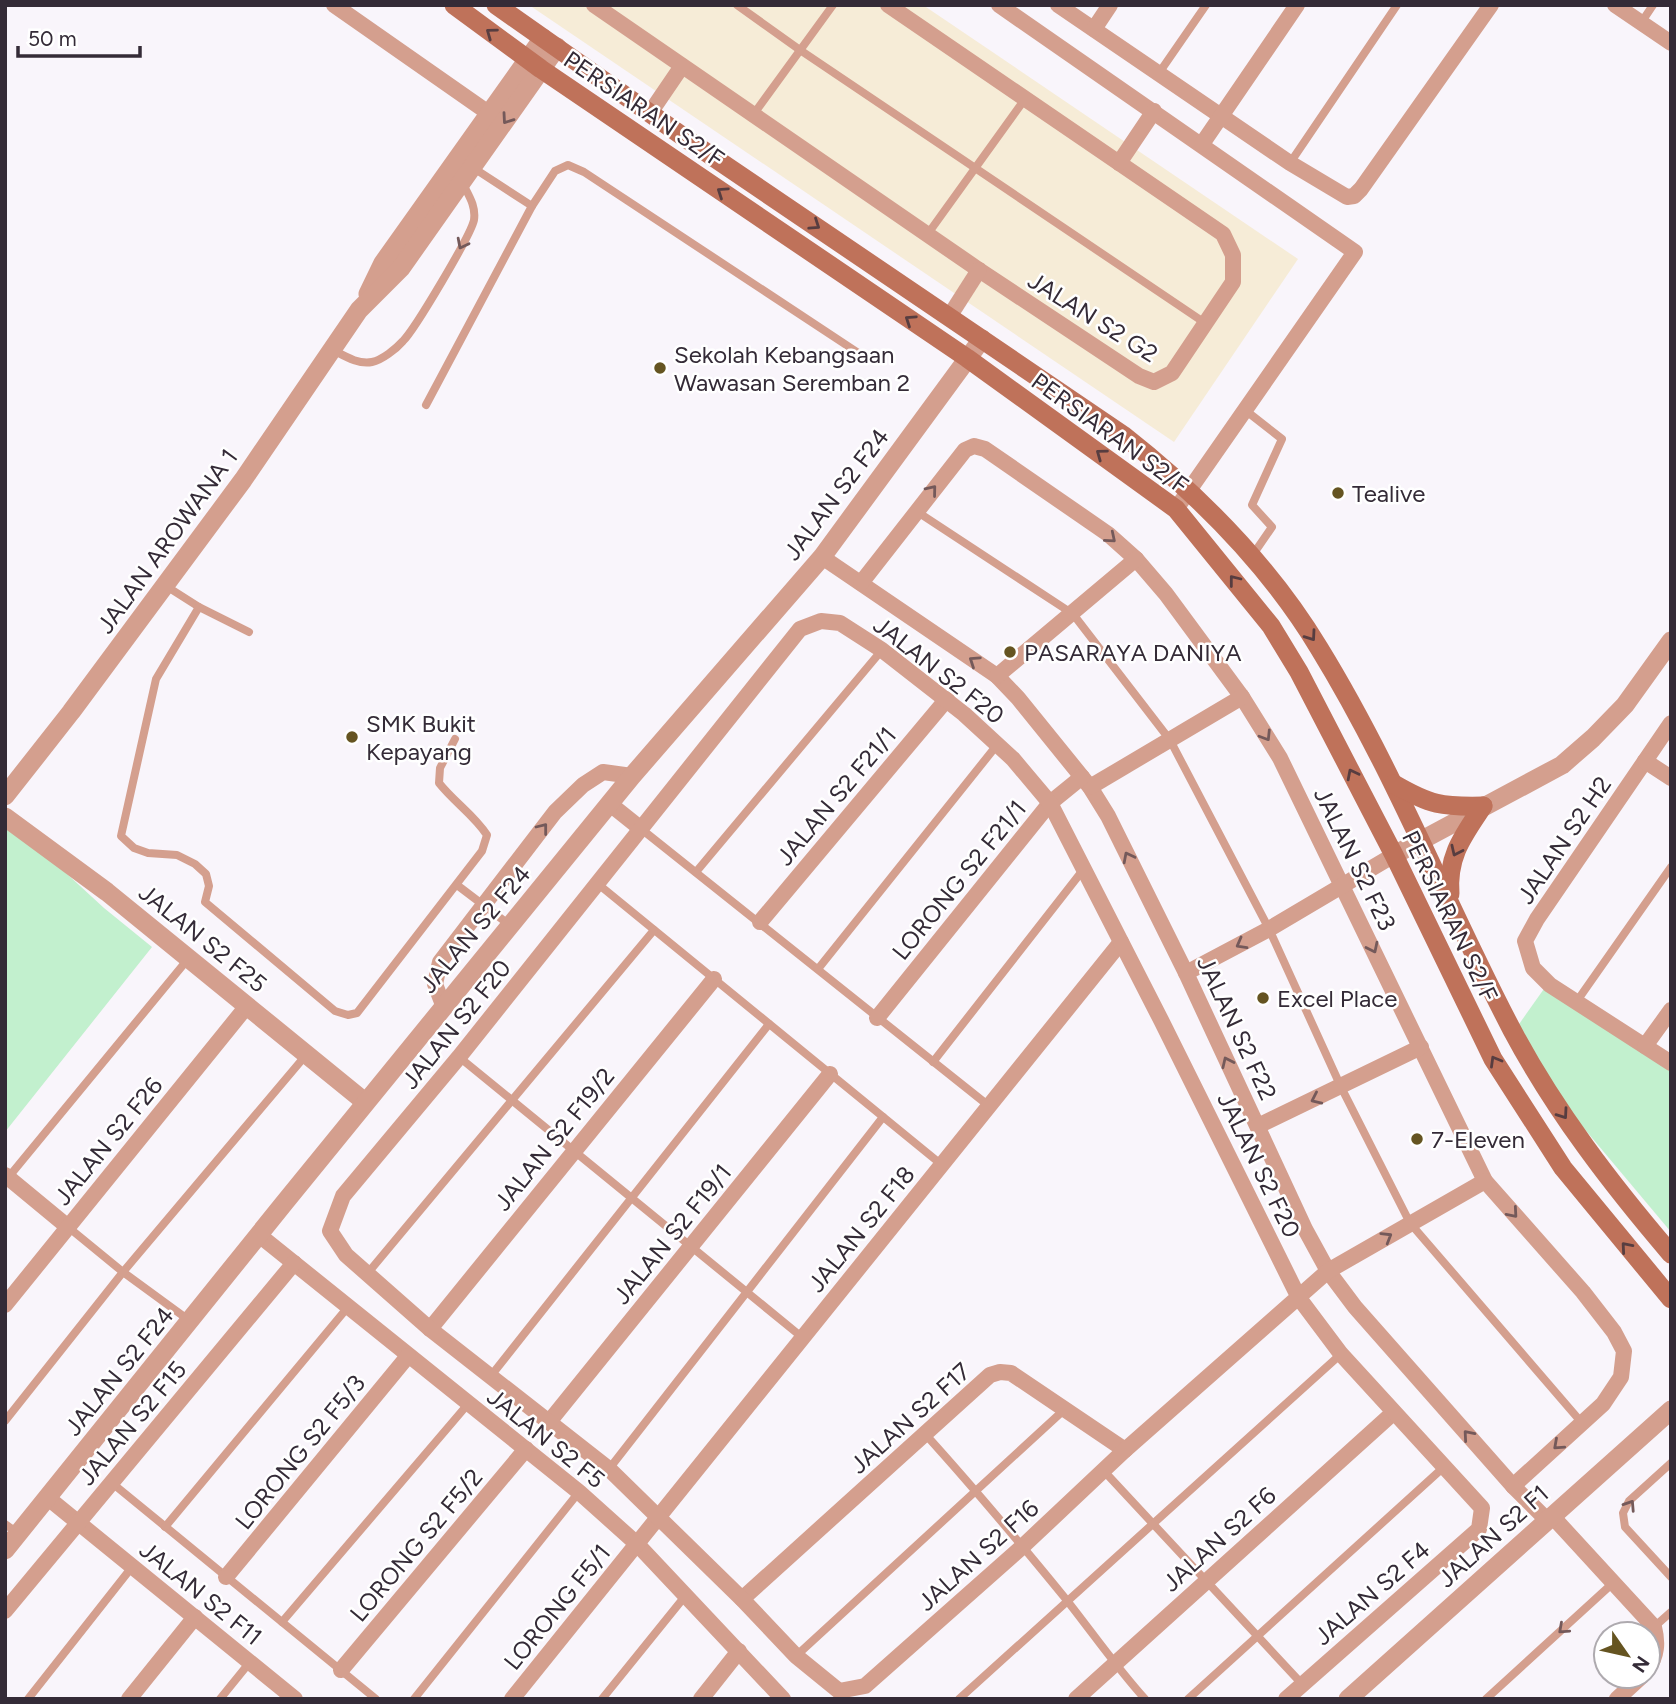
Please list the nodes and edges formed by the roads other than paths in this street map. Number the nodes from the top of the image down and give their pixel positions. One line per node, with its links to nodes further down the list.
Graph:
1 (334, 5): 28 (street)
2 (454, 5): 22 (main road, PERSIARAN S2/F, one-way to 2)
3 (496, 5): 19 (main road, PERSIARAN S2/F)
4 (594, 5): 23 (street, JALAN S2 G2)
5 (737, 5): 21 (lane)
6 (833, 5): 21 (lane)
7 (888, 5): 25 (street, JALAN S2 G2)
8 (999, 5): 26 (street)
9 (1058, 5): 18 (street)
10 (1110, 5): 18 (street)
11 (1206, 5): 24 (lane)
12 (1297, 5): 30 (street)
13 (1397, 5): 33 (lane)
14 (1490, 5): 33 (street)
15 (1615, 5): 17 (street)
16 (1653, 5): 17 (lane)
17 (1641, 23): 20 (street)
18 (1094, 29): 24 (street)
19 (550, 43): 22 (street, JALAN AROWANA 1); 27 (main road, PERSIARAN S2/F)
20 (1671, 43)
21 (800, 50): 29 (lane); 34 (lane)
22 (535, 65): 28 (street, JALAN AROWANA 1); 35 (street, JALAN AROWANA 1, one-way to 35); 44 (main road, PERSIARAN S2/F, one-way to 22)
23 (682, 66): 27 (street); 29 (street, JALAN S2 G2)
24 (1159, 72): 30 (street)
25 (1025, 99): 32 (street, JALAN S2 G2); 34 (lane)
26 (1154, 111): 31 (street); 32 (street)
27 (650, 113): 39 (main road, PERSIARAN S2/F, one-way to 39)
28 (490, 114): 35 (street, JALAN AROWANA 1)
29 (753, 115): 37 (street, JALAN S2 G2)
30 (1221, 116): 31 (street); 33 (street)
31 (1202, 144): 46 (street)
32 (1119, 163): 40 (street, JALAN S2 G2)
33 (1290, 163)
34 (976, 167): 37 (lane); 40 (lane)
35 (464, 169): 36 (lane); 42 (street, JALAN AROWANA 1); 42 (lane, one-way to 42)
36 (531, 206): 43 (lane); 45 (lane)
37 (927, 235): 38 (street, JALAN S2 G2)
38 (979, 271): 39 (street); 40 (street, JALAN S2 G2)
39 (949, 317): 41 (main road, PERSIARAN S2/F)
40 (1205, 323)
41 (982, 339): 44 (street, JALAN S2 F24); 47 (main road, PERSIARAN S2/F)
42 (331, 349): 54 (street, JALAN AROWANA 1)
43 (866, 358)
44 (967, 359): 48 (main road, PERSIARAN S2/F, one-way to 44); 50 (street, JALAN S2 F24)
45 (426, 405)
46 (1245, 410): 47 (street); 51 (lane)
47 (1189, 489): 48 (street); 51 (main road, PERSIARAN S2/F)
48 (1176, 509): 79 (main road, PERSIARAN S2/F, one-way to 48)
49 (916, 511): 52 (street, JALAN S2 F23, one-way to 52); 53 (street, JALAN S2 F23); 56 (lane)
50 (822, 556): 53 (street, JALAN S2 F22); 68 (street, JALAN S2 F24)
51 (1252, 556): 71 (main road, PERSIARAN S2/F, one-way to 71)
52 (1136, 559): 56 (street); 61 (street, JALAN S2 F23)
53 (861, 583): 60 (street, JALAN S2 F22, one-way to 53)
54 (165, 585): 55 (lane); 72 (street, JALAN AROWANA 1)
55 (199, 607): 57 (lane); 84 (lane)
56 (1073, 614): 60 (street); 65 (lane)
57 (249, 632)
58 (1671, 641): 75 (street)
59 (882, 650): 62 (street, JALAN S2 F20); 77 (street, JALAN S2 F20); 82 (lane)
60 (997, 676): 70 (street, JALAN S2 F22)
61 (1242, 697): 65 (street, LORONG S2 F21/1); 85 (street, JALAN S2 F23, one-way to 85)
62 (947, 699): 66 (street, JALAN S2 F20); 88 (street, JALAN S2 F21/1)
63 (1671, 723): 67 (street, JALAN S2 H2)
64 (455, 739): 84 (lane)
65 (1170, 740): 70 (street, LORONG S2 F21/1); 90 (lane)
66 (997, 745): 73 (street, JALAN S2 F20); 94 (lane)
67 (1645, 761): 69 (street); 97 (street, JALAN S2 H2)
68 (632, 776): 74 (street, JALAN S2 F24); 87 (street, one-way to 68)
69 (1671, 778)
70 (1086, 782): 73 (street, LORONG S2 F21/1); 95 (street, JALAN S2 F22, one-way to 70)
71 (1394, 784): 75 (main road); 78 (main road, PERSIARAN S2/F)
72 (5, 796)
73 (1051, 803): 81 (street, JALAN S2 F20); 101 (street, LORONG S2 F21/1)
74 (610, 804): 77 (street); 89 (street, JALAN S2 F24)
75 (1483, 806): 78 (street); 86 (main road, one-way to 86)
76 (5, 817): 93 (street, JALAN S2 F25)
77 (640, 828): 82 (lane); 83 (street, JALAN S2 F20)
78 (1419, 840): 79 (street); 86 (main road, PERSIARAN S2/F)
79 (1394, 855): 85 (street); 132 (main road, PERSIARAN S2/F, one-way to 79)
80 (1671, 867): 97 (lane)
81 (1083, 870): 92 (street, JALAN S2 F20); 107 (lane)
82 (696, 872): 88 (lane)
83 (598, 884): 91 (lane); 106 (street, JALAN S2 F20)
84 (457, 885): 87 (lane)
85 (1343, 886): 90 (street); 104 (street, JALAN S2 F23, one-way to 104)
86 (1450, 902): 125 (main road, PERSIARAN S2/F, one-way to 125)
87 (483, 906): 89 (lane); 98 (street)
88 (760, 922): 94 (lane)
89 (511, 926): 98 (street, JALAN S2 F24)
90 (1269, 929): 95 (street, one-way to 95); 110 (lane)
91 (654, 930): 96 (lane); 111 (lane)
92 (1121, 942): 113 (street, JALAN S2 F18); 131 (street, JALAN S2 F20)
93 (189, 958): 99 (street, JALAN S2 F25); 118 (lane)
94 (818, 969): 101 (lane)
95 (1186, 973): 115 (street, JALAN S2 F22, one-way to 95)
96 (714, 979): 102 (lane); 116 (street, JALAN S2 F19/2)
97 (1577, 1002): 103 (street)
98 (443, 1005): 112 (street, JALAN S2 F24)
99 (247, 1006): 105 (street, JALAN S2 F25); 122 (street, JALAN S2 F26)
100 (1671, 1010): 103 (street)
101 (877, 1018): 107 (lane)
102 (769, 1024): 109 (lane); 120 (lane)
103 (1645, 1046): 108 (street)
104 (1421, 1047): 110 (street); 119 (street, JALAN S2 F23)
105 (306, 1055): 112 (street, JALAN S2 F25); 127 (lane)
106 (458, 1057): 111 (lane); 129 (street, JALAN S2 F20)
107 (933, 1062): 113 (lane)
108 (1671, 1063)
109 (830, 1074): 114 (lane); 124 (street, JALAN S2 F19/1)
110 (1341, 1087): 115 (street, one-way to 115); 121 (lane)
111 (512, 1101): 116 (lane); 129 (lane)
112 (365, 1102): 123 (street, JALAN S2 F24)
113 (989, 1107): 117 (street, JALAN S2 F18)
114 (883, 1117): 117 (lane); 130 (lane)
115 (1258, 1126): 128 (street, JALAN S2 F22)
116 (574, 1151): 120 (lane); 136 (street, JALAN S2 F19/2)
117 (942, 1165): 137 (street, JALAN S2 F18)
118 (6, 1178): 122 (street)
119 (1485, 1181): 121 (street, JALAN S2 F16); 147 (street, JALAN S2 F23, one-way to 147)
120 (631, 1198): 124 (lane); 140 (lane)
121 (1410, 1223): 128 (street, JALAN S2 F16, one-way to 121); 147 (lane)
122 (68, 1227): 127 (lane); 133 (street, JALAN S2 F26)
123 (259, 1235): 126 (street, JALAN S2 F5); 135 (street, JALAN S2 F24)
124 (690, 1247): 130 (lane); 146 (street, JALAN S2 F19/1)
125 (1671, 1254)
126 (293, 1263): 134 (street, JALAN S2 F5); 155 (street, JALAN S2 F15)
127 (123, 1272): 135 (lane); 145 (lane)
128 (1328, 1272): 131 (street, JALAN S2 F16); 156 (street, JALAN S2 F22, one-way to 128)
129 (366, 1274): 136 (street, JALAN S2 F20)
130 (747, 1293): 137 (lane); 153 (lane)
131 (1299, 1298): 138 (street, JALAN S2 F20); 150 (street, JALAN S2 F16)
132 (1671, 1299)
133 (5, 1305)
134 (348, 1307): 139 (street, JALAN S2 F5); 165 (lane)
135 (190, 1321): 159 (street, JALAN S2 F24)
136 (430, 1329): 140 (street, JALAN S2 F20)
137 (803, 1338): 160 (street, JALAN S2 F18)
138 (1340, 1354): 144 (street, JALAN S2 F20); 164 (lane)
139 (408, 1356): 141 (street, JALAN S2 F5); 171 (street, LORONG S2 F5/3)
140 (491, 1377): 146 (street, JALAN S2 F20)
141 (468, 1404): 149 (street, JALAN S2 F5); 181 (lane)
142 (1065, 1409): 148 (street, JALAN S2 F17); 150 (street, JALAN S2 F17); 157 (lane)
143 (1671, 1410): 162 (street, JALAN S2 F1)
144 (1393, 1413): 152 (street, JALAN S2 F20); 173 (street, JALAN S2 F6)
145 (5, 1421)
146 (549, 1422): 153 (street, JALAN S2 F16)
147 (1582, 1423): 156 (street, JALAN S2 F23, one-way to 156)
148 (926, 1435): 157 (lane); 176 (street, JALAN S2 F17)
149 (526, 1449): 158 (street, JALAN S2 F5); 187 (street, LORONG S2 F5/2)
150 (1125, 1450): 154 (street, JALAN S2 F16)
151 (1671, 1463): 172 (lane, one-way to 151)
152 (1445, 1466): 161 (street, JALAN S2 F20); 182 (lane)
153 (610, 1469): 160 (street, JALAN S2 F16)
154 (1103, 1470): 164 (lane); 168 (street, JALAN S2 F16)
155 (112, 1483): 163 (street, JALAN S2 F15); 165 (lane)
156 (1513, 1486): 162 (street, JALAN S2 F22)
157 (976, 1491): 168 (lane); 184 (lane)
158 (579, 1492): 167 (street, JALAN S2 F5); 195 (lane)
159 (48, 1498): 163 (street, JALAN S2 F11); 166 (street, JALAN S2 F24)
160 (659, 1517): 167 (street, JALAN S2 F18); 176 (street, JALAN S2 F16)
161 (1482, 1517): 188 (street, JALAN S2 F4)
162 (1550, 1518): 174 (street, JALAN S2 F22); 189 (street, JALAN S2 F1)
163 (78, 1523): 170 (street, JALAN S2 F11); 178 (street, JALAN S2 F15)
164 (1153, 1523): 173 (lane); 177 (lane)
165 (165, 1527): 171 (lane)
166 (12, 1529): 169 (street, JALAN S2 F24)
167 (637, 1544): 175 (street, JALAN S2 F5); 196 (street, LORONG F5/1)
168 (1022, 1547): 177 (lane); 184 (street, JALAN S2 F16)
169 (5, 1550)
170 (132, 1567): 179 (street, JALAN S2 F11); 190 (lane)
171 (226, 1577): 181 (lane)
172 (1671, 1577)
173 (1208, 1580): 182 (lane); 186 (street, JALAN S2 F6)
174 (1613, 1583): 180 (street, JALAN S2 F22); 205 (lane, one-way to 205)
175 (686, 1595): 183 (street, JALAN S2 F5); 197 (lane)
176 (742, 1599): 184 (street, JALAN S2 F16)
177 (1067, 1601): 186 (lane); 200 (lane)
178 (5, 1612)
179 (195, 1618): 185 (street, JALAN S2 F11); 191 (street)
180 (1647, 1620)
181 (282, 1622): 187 (lane)
182 (1258, 1636): 188 (lane); 203 (lane)
183 (739, 1651): 198 (street); 199 (street, JALAN S2 F5)
184 (796, 1656)
185 (250, 1662): 192 (lane); 193 (street, JALAN S2 F11)
186 (1114, 1665): 201 (street, JALAN S2 F6); 202 (lane)
187 (341, 1670): 194 (lane)
188 (1302, 1684): 204 (street, JALAN S2 F4)
189 (1351, 1698)
190 (28, 1699)
191 (129, 1699)
192 (220, 1699)
193 (295, 1699)
194 (376, 1699)
195 (414, 1699)
196 (512, 1699)
197 (602, 1699)
198 (701, 1699)
199 (783, 1699)
200 (959, 1699)
201 (1076, 1699)
202 (1145, 1699)
203 (1188, 1699)
204 (1286, 1699)
205 (1486, 1699)

